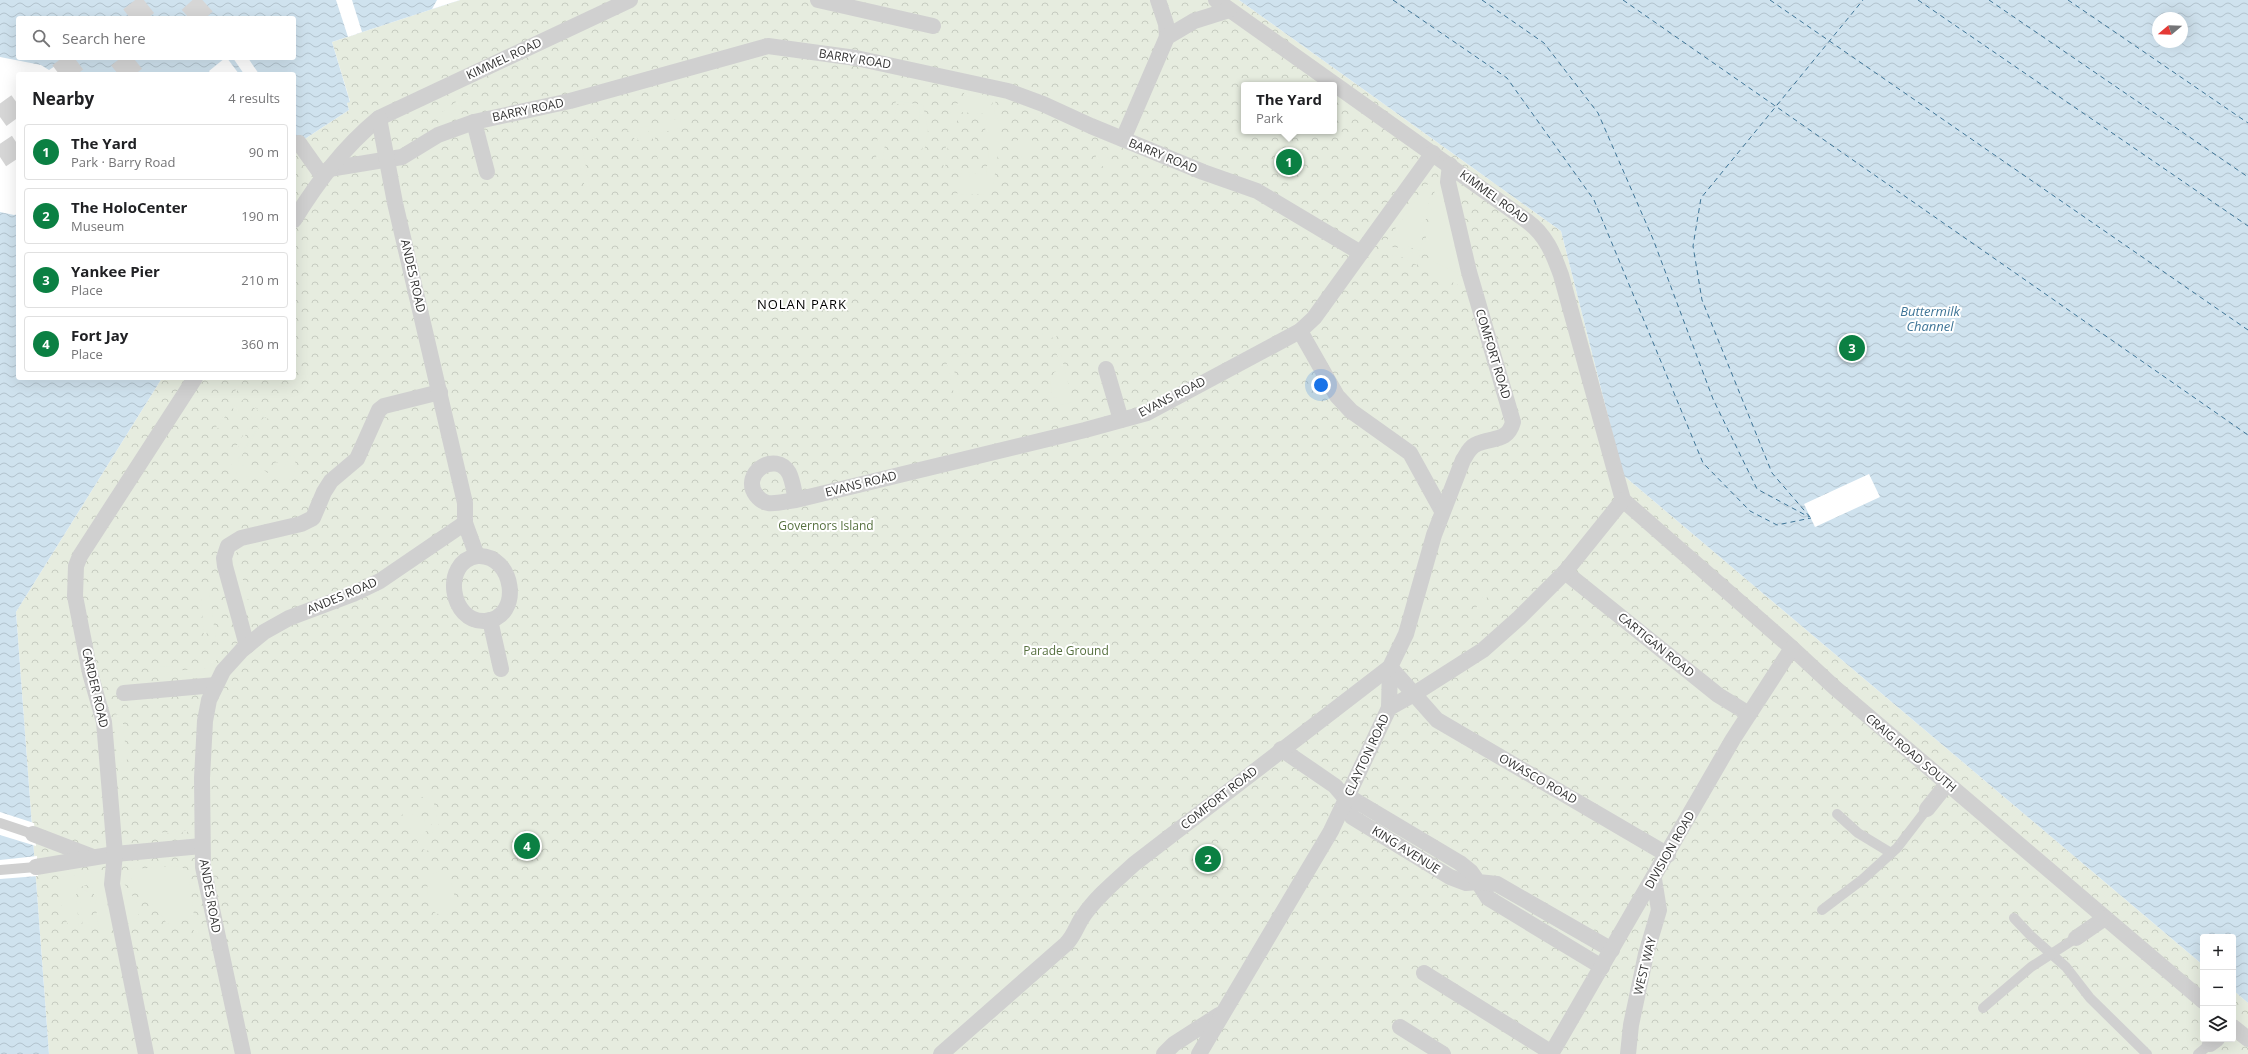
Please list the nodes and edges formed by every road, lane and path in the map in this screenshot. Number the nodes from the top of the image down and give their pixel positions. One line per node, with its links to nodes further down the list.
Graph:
1 (630, 0): 10 (street, KIMMEL ROAD)
2 (818, 0): 6 (street)
3 (1158, 0): 7 (street)
4 (1216, 0): 5 (street, KIMMEL ROAD)
5 (1229, 10): 7 (street); 8 (street, KIMMEL ROAD)
6 (933, 26)
7 (1167, 37): 12 (street)
8 (1332, 82)
9 (1337, 86): 14 (street, KIMMEL ROAD)
10 (379, 118): 15 (street, ANDES ROAD); 18 (street)
11 (474, 122): 12 (street, BARRY ROAD); 15 (street, BARRY ROAD); 17 (street)
12 (1123, 139): 20 (street, BARRY ROAD)
13 (298, 143): 18 (street)
14 (1433, 153): 16 (street, KIMMEL ROAD); 20 (street, EVANS ROAD)
15 (388, 161): 18 (street, BARRY ROAD); 24 (street, ANDES ROAD)
16 (1450, 165): 27 (street, KIMMEL ROAD); 28 (street, COMFORT ROAD)
17 (487, 172)
18 (326, 173): 19 (street)
19 (296, 217)
20 (1361, 253): 21 (street, EVANS ROAD)
21 (1300, 332): 25 (street, EVANS ROAD); 28 (street)
22 (1106, 369): 25 (street)
23 (194, 380): 51 (street, CARDER ROAD)
24 (440, 392): 29 (street, ANDES ROAD); 33 (street)
25 (1121, 420): 26 (street, EVANS ROAD)
26 (796, 500)
27 (1622, 500): 31 (street, CLAYTON ROAD); 34 (street, CRAIG ROAD SOUTH)
28 (1442, 511): 35 (street, COMFORT ROAD)
29 (465, 523): 30 (street); 33 (street, ANDES ROAD)
30 (477, 556): 32 (street); 32 (street)
31 (1565, 572): 39 (street, CLAYTON ROAD); 41 (street, CARTIGAN ROAD)
32 (490, 620): 36 (street)
33 (247, 646): 37 (street, ANDES ROAD)
34 (1792, 648): 41 (street, DIVISION ROAD); 43 (street, CRAIG ROAD SOUTH)
35 (1390, 667): 39 (street, OWASCO ROAD); 40 (street); 42 (street, COMFORT ROAD)
36 (501, 669)
37 (216, 685): 38 (street); 49 (street, ANDES ROAD)
38 (124, 693)
39 (1414, 694): 40 (street, CLAYTON ROAD); 52 (street, OWASCO ROAD)
40 (1389, 708): 44 (street, CLAYTON ROAD)
41 (1750, 714): 52 (street, DIVISION ROAD)
42 (1281, 749): 44 (street, KING AVENUE); 74 (street, COMFORT ROAD)
43 (1947, 784): 45 (street); 60 (street, CRAIG ROAD SOUTH)
44 (1347, 800): 57 (street, KING AVENUE); 68 (street, CLAYTON ROAD)
45 (1927, 809): 50 (lane)
46 (1837, 814): 50 (lane)
47 (0, 823): 48 (lane)
48 (33, 834): 53 (street)
49 (202, 846): 51 (street); 73 (street, ANDES ROAD)
50 (1891, 853): 58 (lane)
51 (115, 854): 53 (street); 72 (street, CARDER ROAD)
52 (1668, 855): 56 (street, DIVISION ROAD)
53 (95, 857): 54 (street)
54 (36, 867): 55 (lane)
55 (0, 870)
56 (1654, 879): 62 (street, DIVISION ROAD); 79 (street, WEST WAY)
57 (1478, 882): 62 (street, KING AVENUE); 64 (street)
58 (1822, 910)
59 (2014, 918): 63 (lane)
60 (2105, 918): 61 (street); 66 (street, CRAIG ROAD SOUTH)
61 (2076, 938): 63 (lane)
62 (1612, 950): 64 (street, DIVISION ROAD)
63 (2052, 954): 67 (lane); 80 (lane)
64 (1602, 967): 78 (street, DIVISION ROAD)
65 (1424, 973): 78 (street)
66 (2200, 998)
67 (1983, 1008)
68 (1222, 1013): 75 (street); 76 (street, CLAYTON ROAD)
69 (1400, 1027): 77 (street)
70 (2236, 1029): 71 (street)
71 (2248, 1039)
72 (146, 1054)
73 (243, 1054)
74 (941, 1054)
75 (1164, 1054)
76 (1199, 1054)
77 (1442, 1054)
78 (1551, 1054)
79 (1628, 1054)
80 (2147, 1054)

